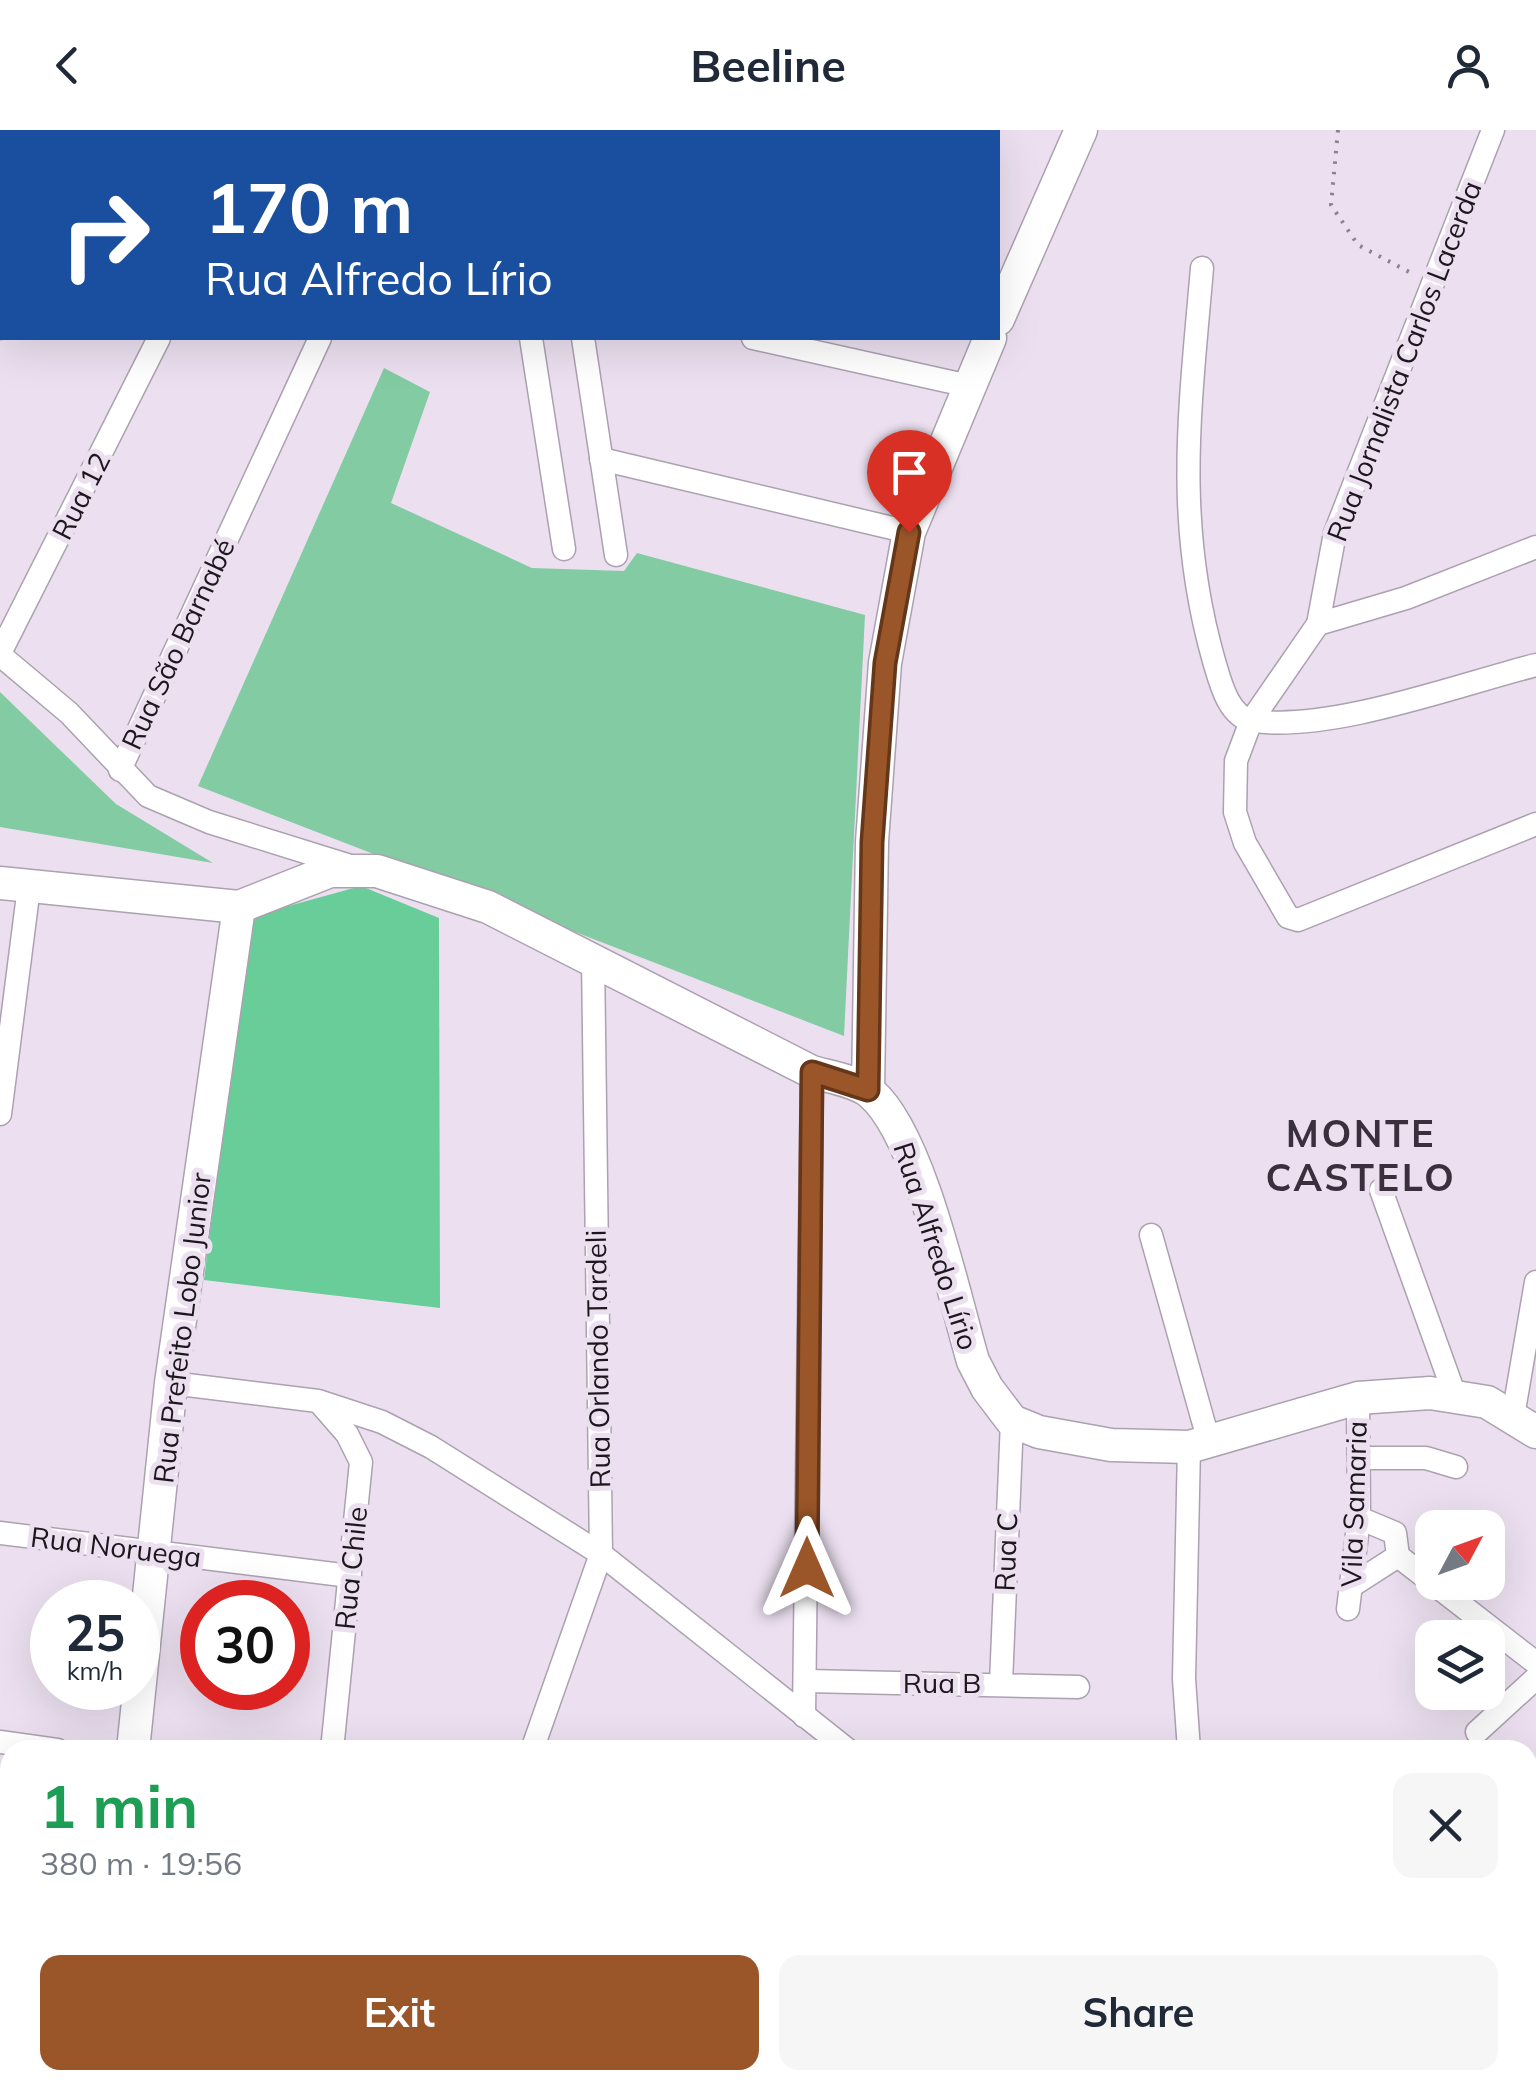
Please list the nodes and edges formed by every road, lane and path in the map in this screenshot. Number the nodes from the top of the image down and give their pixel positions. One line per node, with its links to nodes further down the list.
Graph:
1 (1081, 130): 6 (main road)
2 (1338, 130): 5 (path)
3 (1494, 130): 5 (street, Rua Jornalista Carlos Lacerda)
4 (1202, 268): 22 (street)
5 (1431, 283): 19 (street, Rua Jornalista Carlos Lacerda)
6 (1001, 295)
7 (158, 340): 20 (street, Rua 12)
8 (319, 340): 23 (street, Rua São Barnabé)
9 (530, 340): 17 (street)
10 (583, 340): 14 (street)
11 (761, 340): 13 (street)
12 (989, 340): 13 (main road)
13 (969, 386): 15 (main road)
14 (602, 458): 15 (street); 18 (street)
15 (909, 532): 30 (main road)
16 (1536, 547): 19 (street)
17 (564, 548)
18 (616, 555)
19 (1318, 624): 22 (street, Rua Jornalista Carlos Lacerda)
20 (0, 654): 23 (street)
21 (1536, 665): 22 (street)
22 (1251, 721): 24 (street, Rua Jornalista Carlos Lacerda)
23 (120, 770): 25 (street, Rua São Barnabé)
24 (1536, 824)
25 (356, 868): 27 (main road); 28 (main road)
26 (14, 885): 27 (main road); 31 (street)
27 (238, 907): 35 (main road, Rua Prefeito Lobo Junior)
28 (593, 957): 29 (main road); 47 (street, Rua Orlando Tardeli)
29 (812, 1072): 30 (main road); 54 (street)
30 (868, 1090): 39 (main road, Rua Alfredo Lírio)
31 (0, 1114)
32 (1381, 1190): 36 (street)
33 (1151, 1235): 41 (street)
34 (1536, 1282): 40 (street)
35 (172, 1383): 38 (street); 46 (main road, Rua Prefeito Lobo Junior)
36 (1454, 1393): 37 (main road); 40 (main road)
37 (1358, 1398): 41 (main road); 42 (street, Vila Samaria)
38 (318, 1400): 47 (street); 49 (street, Rua Chile)
39 (1012, 1421): 41 (main road); 55 (street, Rua C)
40 (1524, 1424)
41 (1199, 1444): 63 (street)
42 (1359, 1458): 43 (street); 44 (street, Vila Samaria)
43 (1456, 1467)
44 (1359, 1518): 48 (street); 50 (street, Vila Samaria)
45 (0, 1533): 46 (street, Rua Noruega)
46 (156, 1553): 49 (street, Rua Noruega); 59 (main road, Rua Prefeito Lobo Junior)
47 (600, 1554): 57 (street); 61 (street, Rua Orlando Tardeli)
48 (1398, 1556): 50 (street); 52 (street)
49 (350, 1576): 60 (street, Rua Chile)
50 (1354, 1584): 51 (street, Vila Samaria)
51 (1348, 1609)
52 (1536, 1663)
53 (1536, 1678): 58 (street)
54 (807, 1681): 55 (street, Rua B); 57 (street)
55 (1001, 1683): 56 (street, Rua B)
56 (1078, 1687)
57 (804, 1716): 62 (street)
58 (1477, 1732)
59 (134, 1740)
60 (333, 1740)
61 (535, 1740)
62 (835, 1740)
63 (1188, 1740)

